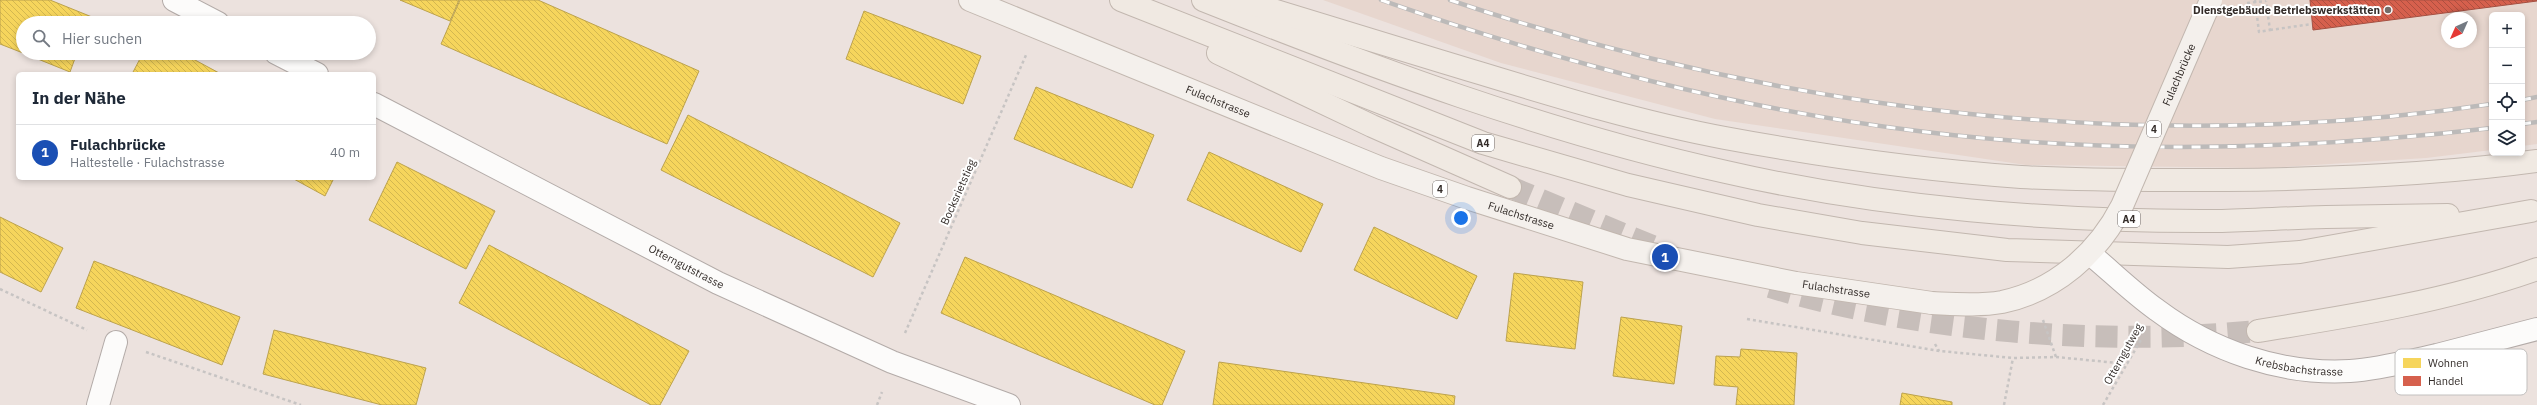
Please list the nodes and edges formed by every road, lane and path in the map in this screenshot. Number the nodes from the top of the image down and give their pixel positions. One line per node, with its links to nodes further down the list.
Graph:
1 (174, 0): 11 (street)
2 (970, 0): 13 (main road, Fulachstrasse / 4)
3 (1107, 0): 19 (highway)
4 (1121, 0): 5 (highway, A4)
5 (1202, 0)
6 (1240, 0): 18 (highway)
7 (2211, 0): 20 (main road, Fulachbrücke / 4, bridge)
8 (2255, 0): 14 (path)
9 (2266, 1): 10 (path, bridge); 14 (path)
10 (2247, 3)
11 (205, 16)
12 (2312, 24): 14 (path)
13 (1038, 27): 23 (main road, Fulachstrasse / 4, bridge); 36 (path, Bocksrietstieg)
14 (2270, 30)
15 (290, 60): 16 (street)
16 (313, 72)
17 (376, 105): 36 (street, Otterngutstrasse)
18 (2537, 160)
19 (1510, 187)
20 (2089, 253): 23 (main road, Fulachstrasse / 4, bridge); 24 (street, Krebsbachstrasse, bridge)
21 (2537, 269): 29 (highway)
22 (0, 289): 30 (path)
23 (2033, 292): 34 (path)
24 (2156, 310): 37 (path, Otterngutweg); 38 (street, Krebsbachstrasse, bridge)
25 (1748, 319): 27 (path)
26 (1792, 322): 27 (path)
27 (1789, 326): 33 (path)
28 (2537, 330): 32 (street, Krebsbachstrasse, bridge)
29 (2258, 331)
30 (116, 342): 39 (street); 40 (path)
31 (1935, 344): 33 (path)
32 (2461, 349)
33 (1940, 351): 35 (path)
34 (2056, 357): 35 (path); 37 (path)
35 (2013, 358): 42 (path)
36 (892, 362): 41 (street, Otterngutstrasse)
37 (2128, 364): 43 (path, Otterngutweg)
38 (2395, 364)
39 (98, 405)
40 (301, 405)
41 (1009, 405)
42 (2004, 405)
43 (2103, 405)

